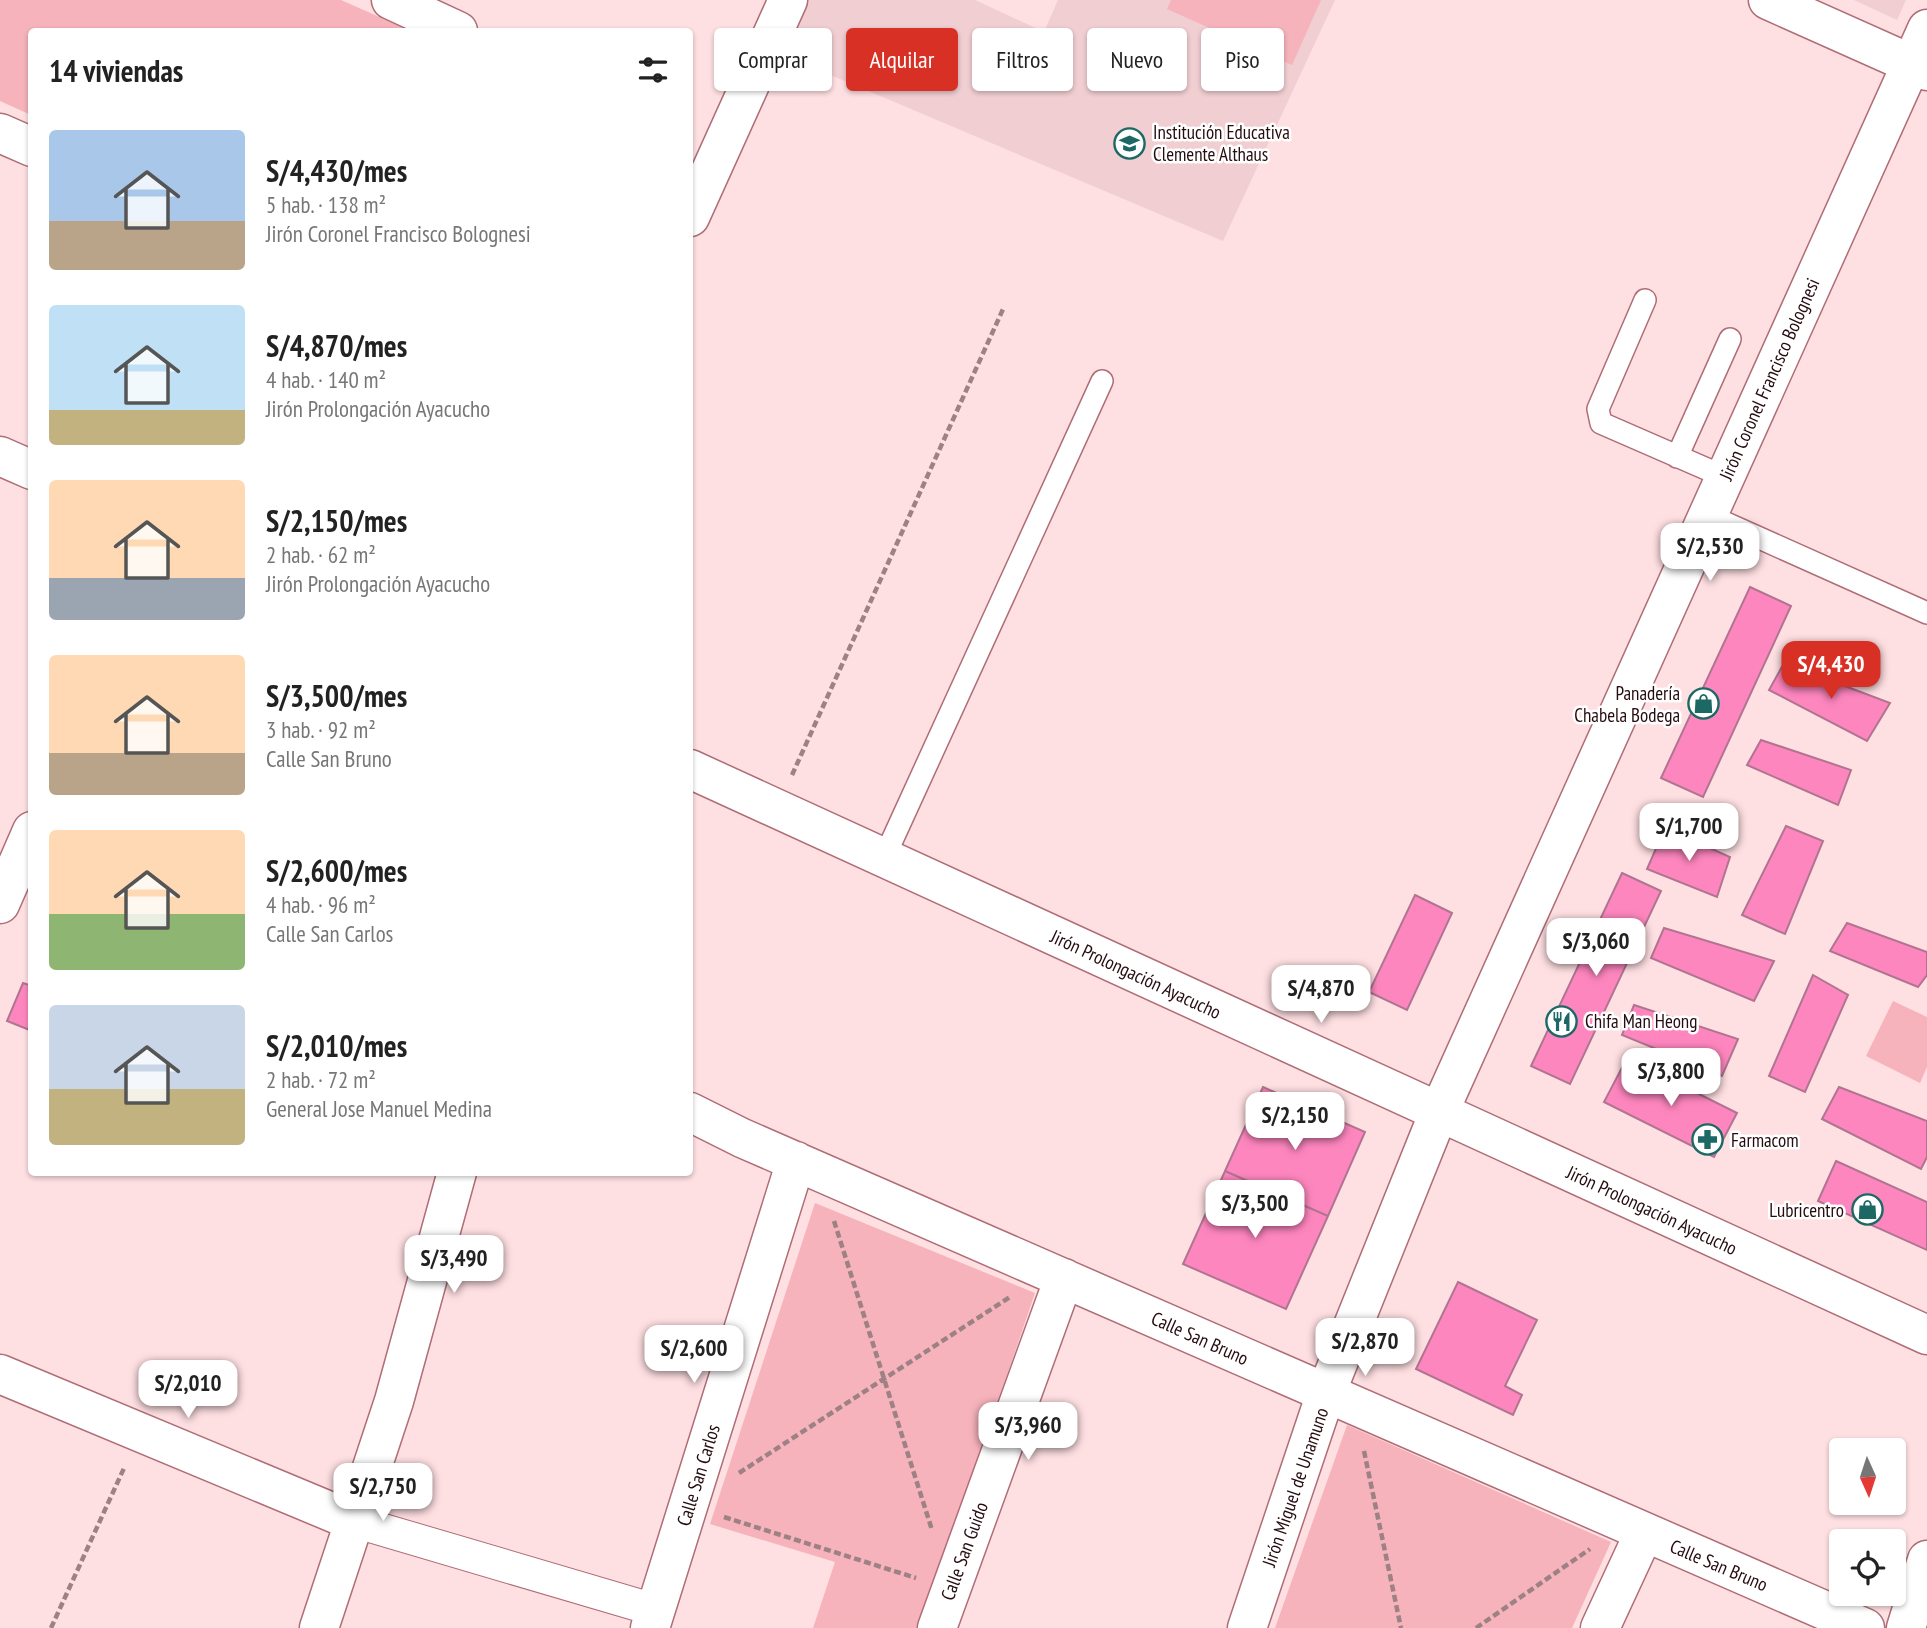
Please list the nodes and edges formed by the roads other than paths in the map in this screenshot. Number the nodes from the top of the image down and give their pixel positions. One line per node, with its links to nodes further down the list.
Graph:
1 (391, 0): 4 (street)
2 (788, 0): 7 (street)
3 (1768, 0): 6 (street)
4 (463, 21)
5 (1927, 29): 6 (street, Jirón Coronel Francisco Bolognesi)
6 (1919, 68): 14 (street, Jirón Coronel Francisco Bolognesi)
7 (693, 210)
8 (1645, 300): 12 (lane)
9 (1730, 339): 12 (lane)
10 (1102, 381): 19 (lane)
11 (0, 456): 13 (street)
12 (1677, 457): 14 (lane)
13 (28, 468)
14 (1725, 477): 15 (street, Jirón Coronel Francisco Bolognesi)
15 (1708, 515): 16 (lane); 21 (street, Jirón Coronel Francisco Bolognesi)
16 (1927, 613)
17 (693, 770): 19 (street, Jirón Prolongación Ayacucho)
18 (28, 840): 20 (street)
19 (884, 858): 21 (street, Jirón Prolongación Ayacucho)
20 (0, 904)
21 (1439, 1112): 26 (street, Jirón Prolongación Ayacucho); 28 (street, Jirón Miguel de Unamuno)
22 (693, 1113): 23 (street, Calle San Bruno)
23 (806, 1166): 25 (street, Calle San Bruno); 32 (street, Calle San Carlos)
24 (456, 1176): 29 (street)
25 (1056, 1275): 28 (street, Calle San Bruno); 34 (street, Calle San Guido)
26 (1927, 1335)
27 (0, 1374): 29 (street)
28 (1341, 1400): 30 (street, Calle San Bruno); 35 (street, Jirón Miguel de Unamuno)
29 (353, 1521): 32 (street); 33 (street)
30 (1635, 1528): 36 (street); 37 (street, Calle San Bruno)
31 (1927, 1560): 38 (street)
32 (652, 1619)
33 (319, 1628)
34 (937, 1628)
35 (1247, 1628)
36 (1600, 1628)
37 (1865, 1628)
38 (1906, 1628)

